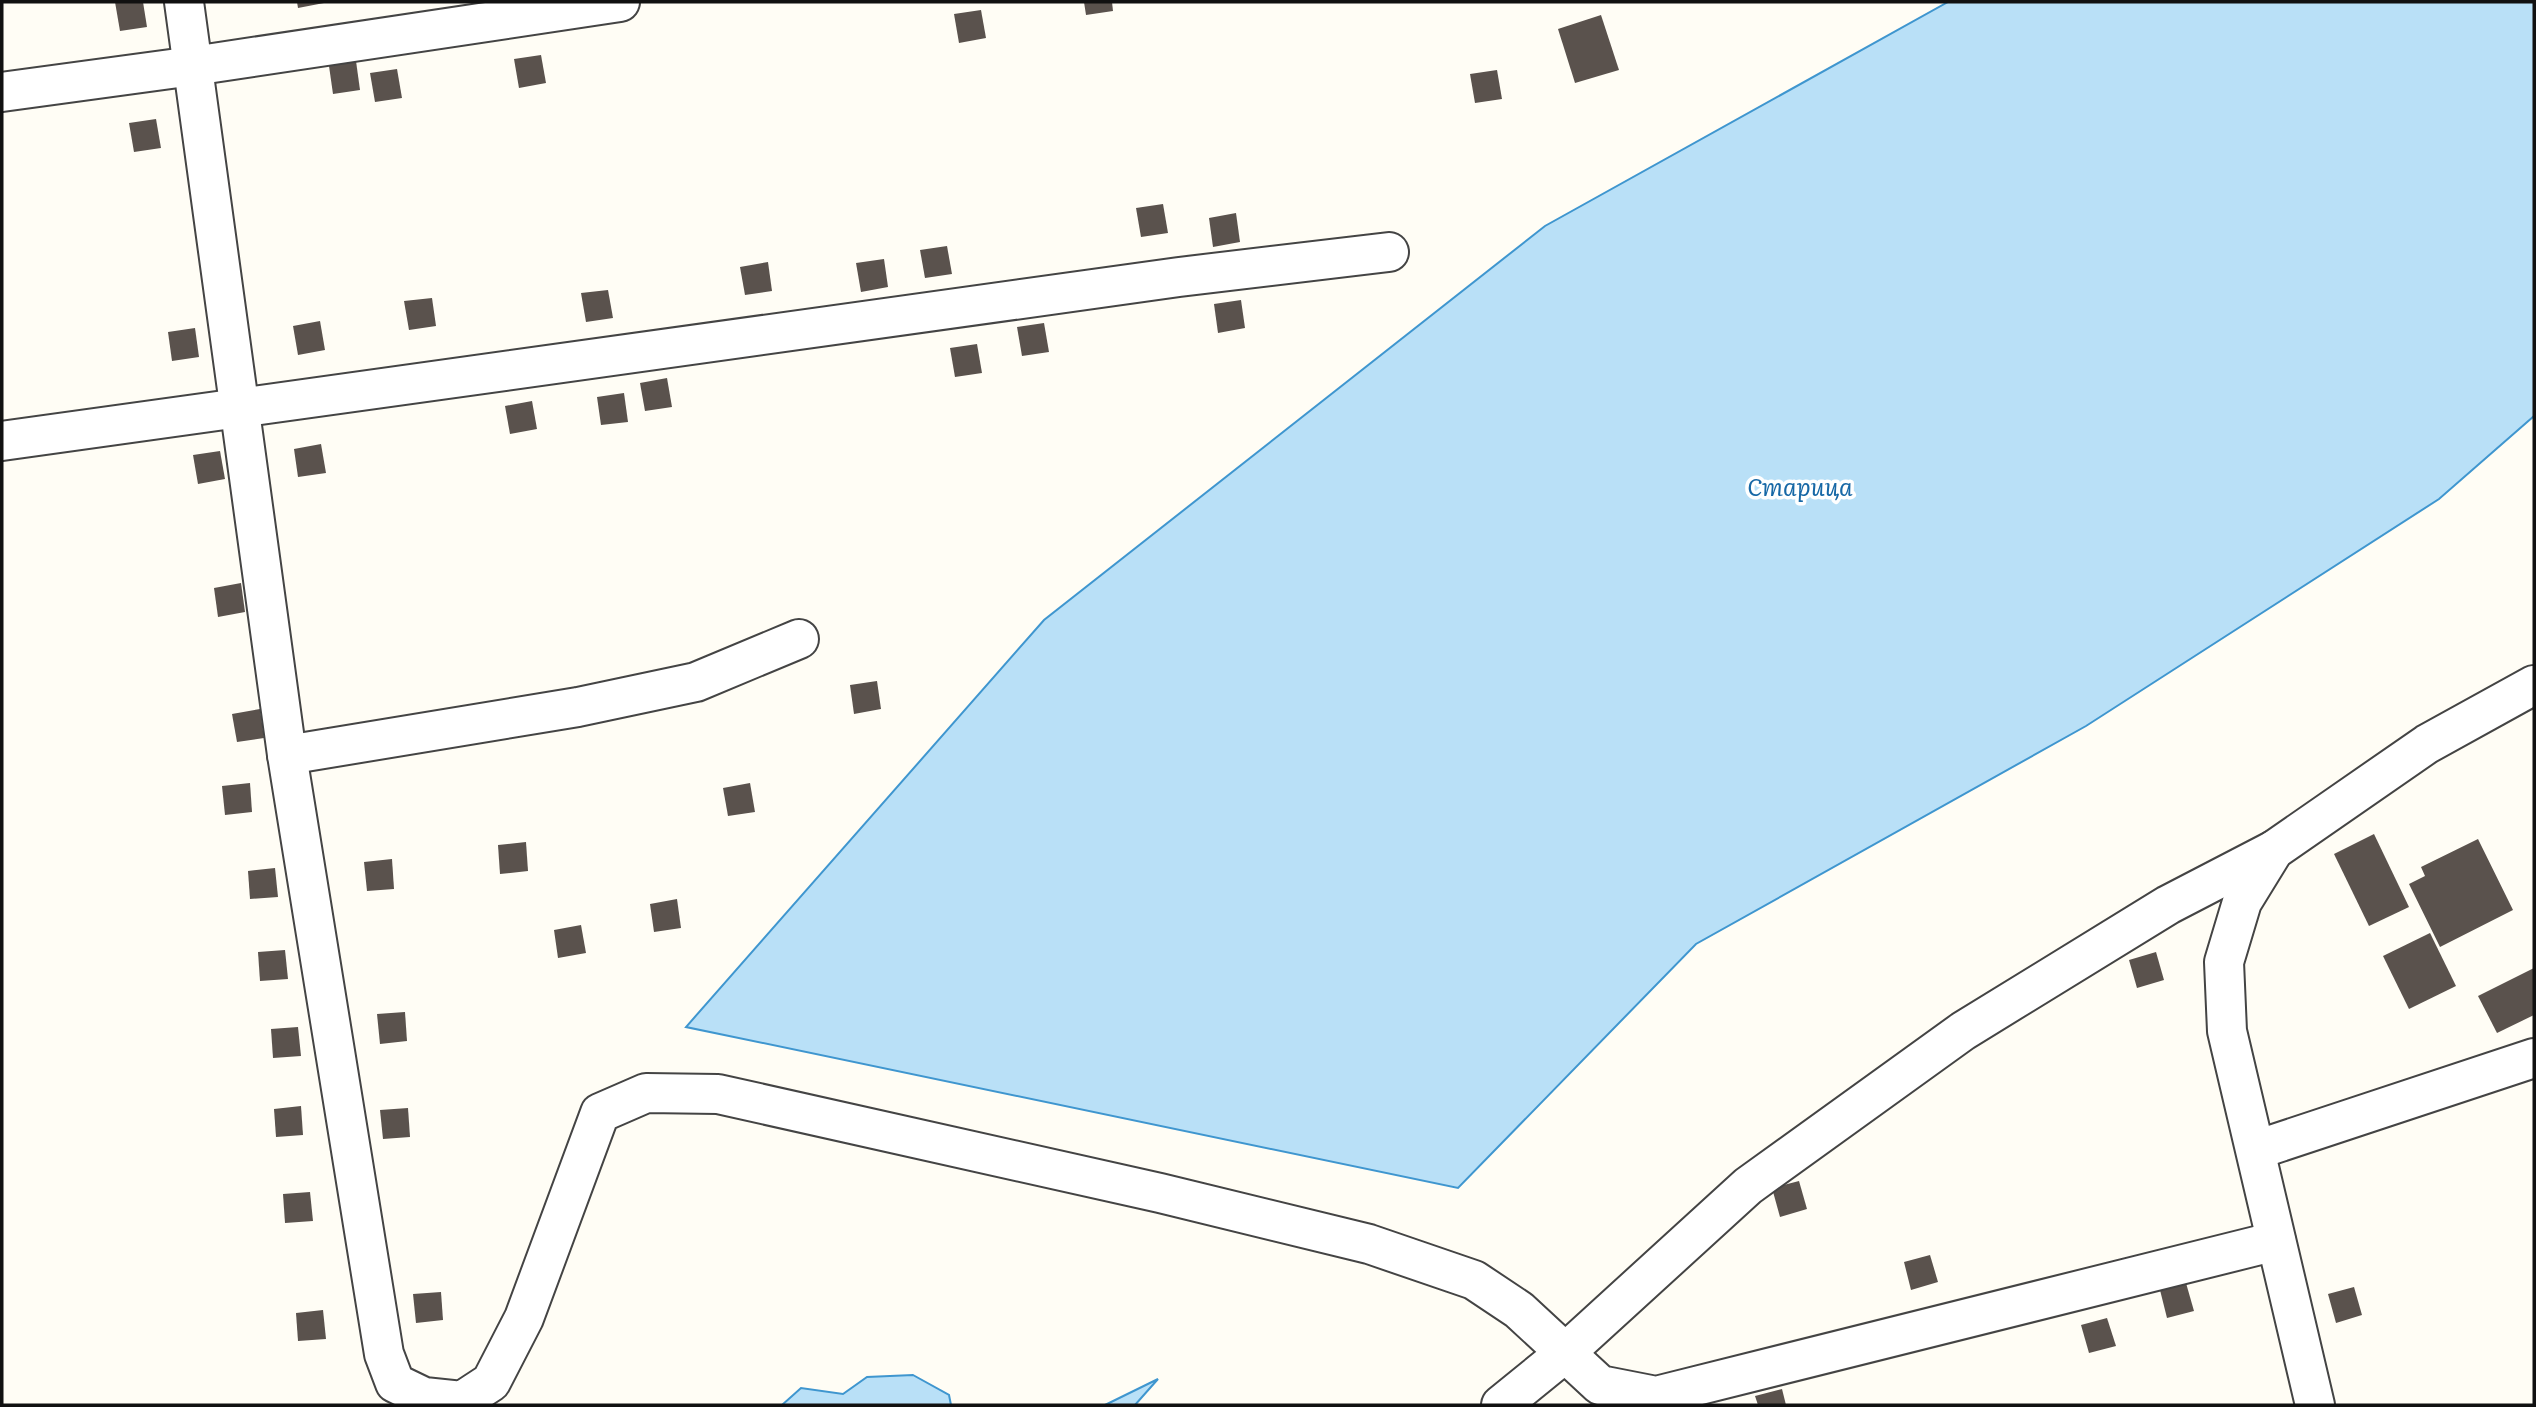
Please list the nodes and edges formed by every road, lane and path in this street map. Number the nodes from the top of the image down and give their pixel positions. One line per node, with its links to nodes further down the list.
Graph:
1 (184, 2): 3 (street)
2 (620, 2): 3 (street)
3 (193, 66): 4 (street); 6 (street)
4 (2, 92)
5 (1389, 252): 6 (street)
6 (239, 406): 7 (street); 10 (street)
7 (2, 441)
8 (799, 639): 10 (street)
9 (2534, 685): 11 (street)
10 (287, 755): 15 (street)
11 (2274, 850): 13 (street); 15 (street)
12 (2534, 1058): 13 (street)
13 (2256, 1150): 14 (street)
14 (2276, 1241): 15 (street); 17 (street)
15 (1565, 1353): 16 (street)
16 (1501, 1405)
17 (2315, 1405)

